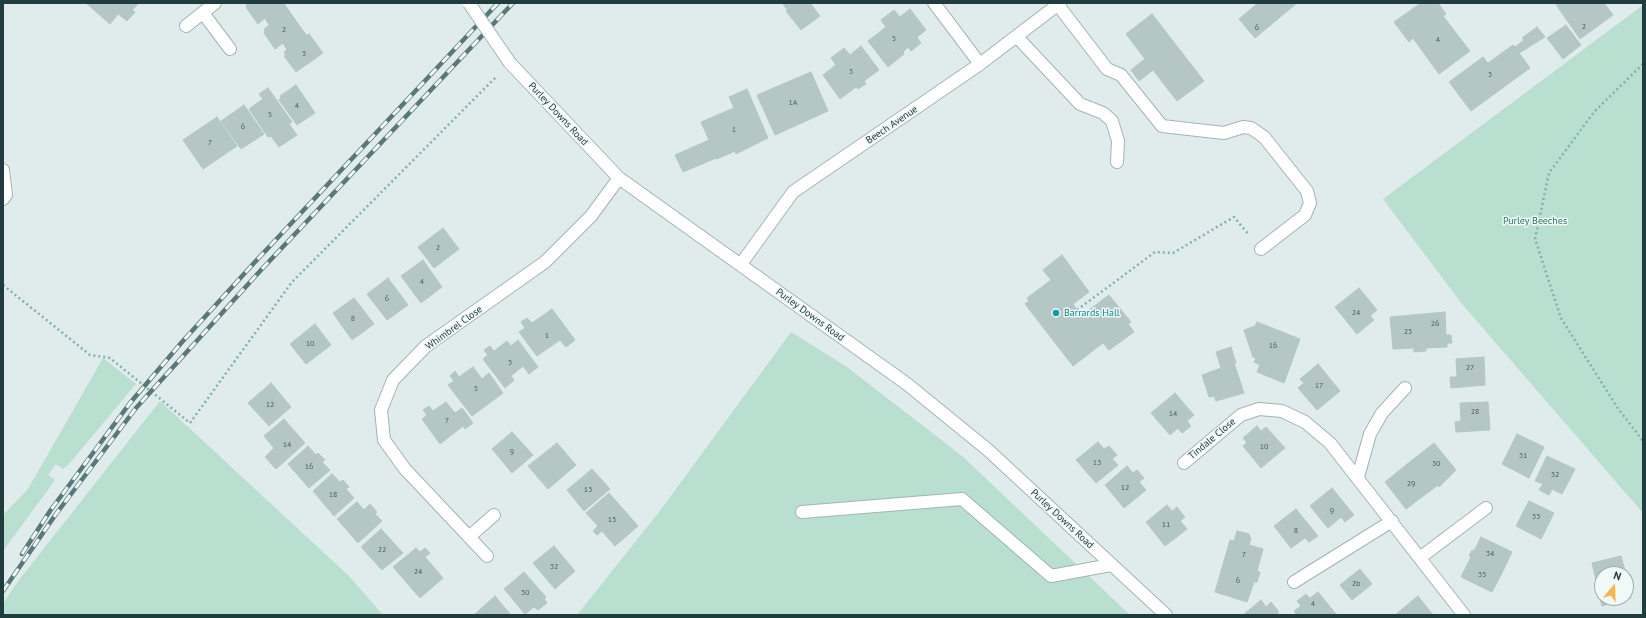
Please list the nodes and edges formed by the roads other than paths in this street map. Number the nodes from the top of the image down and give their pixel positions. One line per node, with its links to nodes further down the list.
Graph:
1 (215, 3): 5 (street)
2 (469, 3): 12 (street, Purley Downs Road, bridge)
3 (934, 3): 9 (street)
4 (1059, 4): 7 (street, Beech Avenue); 14 (street)
5 (203, 13): 6 (street); 8 (street)
6 (186, 26)
7 (1017, 37): 9 (street, Beech Avenue); 10 (street)
8 (230, 49)
9 (980, 64): 15 (street, Beech Avenue)
10 (1117, 162)
11 (3, 170): 13 (street)
12 (619, 178): 15 (street, Purley Downs Road); 23 (street, Whimbrel Close)
13 (3, 199)
14 (1261, 249)
15 (742, 264): 26 (street, Purley Downs Road)
16 (1405, 388): 18 (street)
17 (1184, 464): 18 (street, Tindale Close)
18 (1358, 477): 22 (street, Tindale Close)
19 (1486, 508): 25 (street)
20 (802, 512): 26 (street)
21 (494, 515): 23 (street)
22 (1392, 521): 25 (street, Tindale Close); 27 (street)
23 (469, 537): 24 (street, Whimbrel Close)
24 (487, 556)
25 (1421, 557): 29 (street, Tindale Close)
26 (1111, 564): 28 (street, Purley Downs Road)
27 (1294, 582)
28 (1166, 615)
29 (1464, 615)

